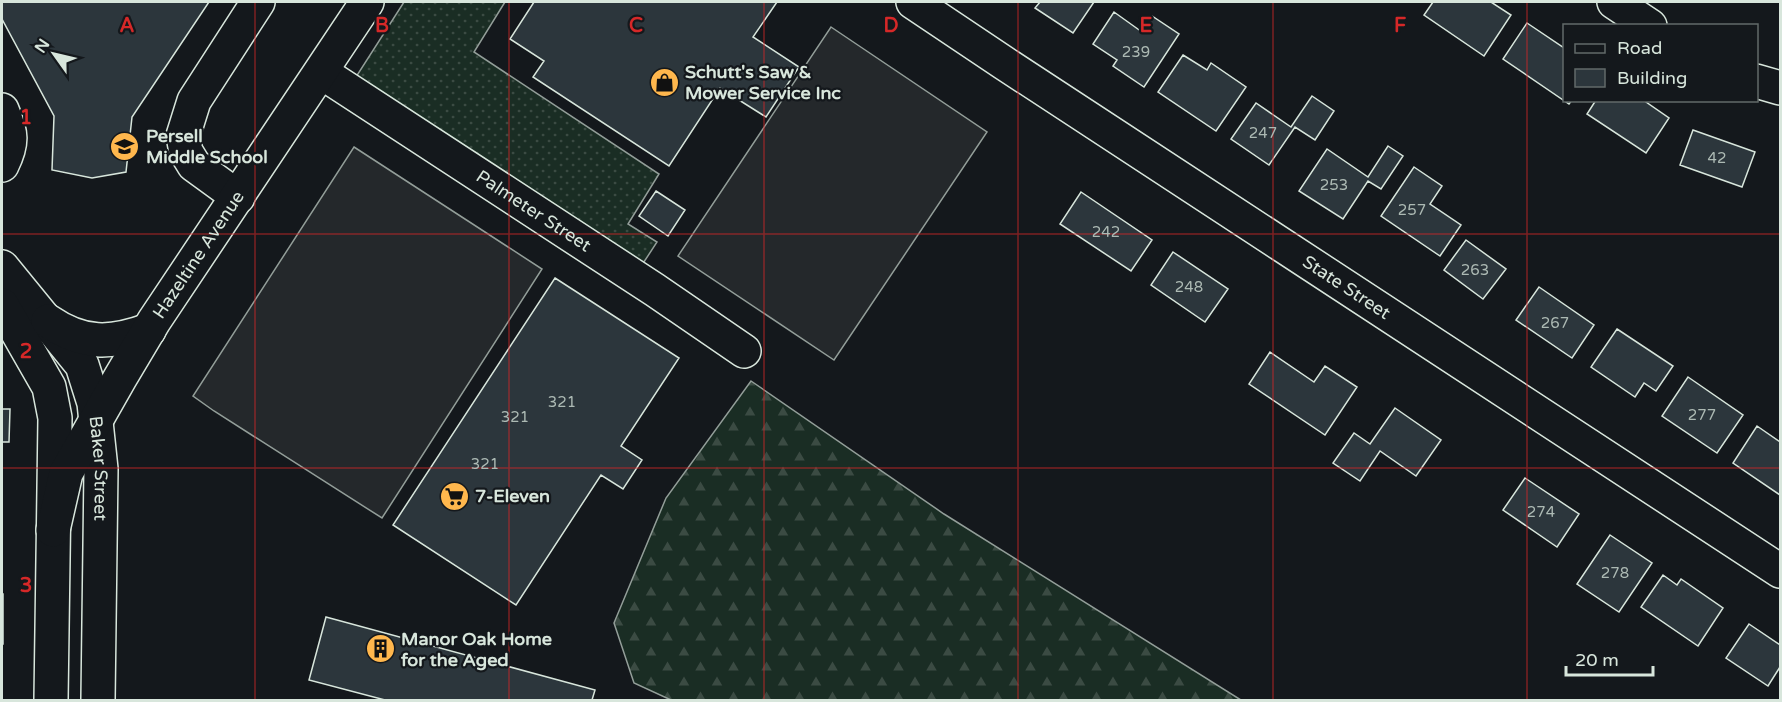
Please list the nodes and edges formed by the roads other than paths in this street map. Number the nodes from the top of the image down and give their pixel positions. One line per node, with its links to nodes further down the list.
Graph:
1 (258, 2): 11 (street)
2 (368, 2): 6 (street, Hazeltine Avenue)
3 (913, 2): 19 (street, State Street)
4 (1614, 2): 5 (street)
5 (1647, 24)
6 (321, 72): 11 (street, Hazeltine Avenue); 16 (street, Palmeter Street)
7 (1758, 82): 8 (street)
8 (1780, 88)
9 (2, 110): 10 (street)
10 (2, 165)
11 (238, 197): 15 (street, Hazeltine Avenue)
12 (2, 267): 14 (street, Baker Street)
13 (2, 305): 18 (street)
14 (44, 319): 15 (street); 17 (street, Baker Street)
15 (148, 330): 17 (street, Hazeltine Avenue)
16 (744, 351)
17 (96, 419): 18 (street, Hazeltine Avenue); 21 (street, Baker Street)
18 (53, 530): 20 (street)
19 (1780, 571)
20 (51, 700)
21 (98, 700)

